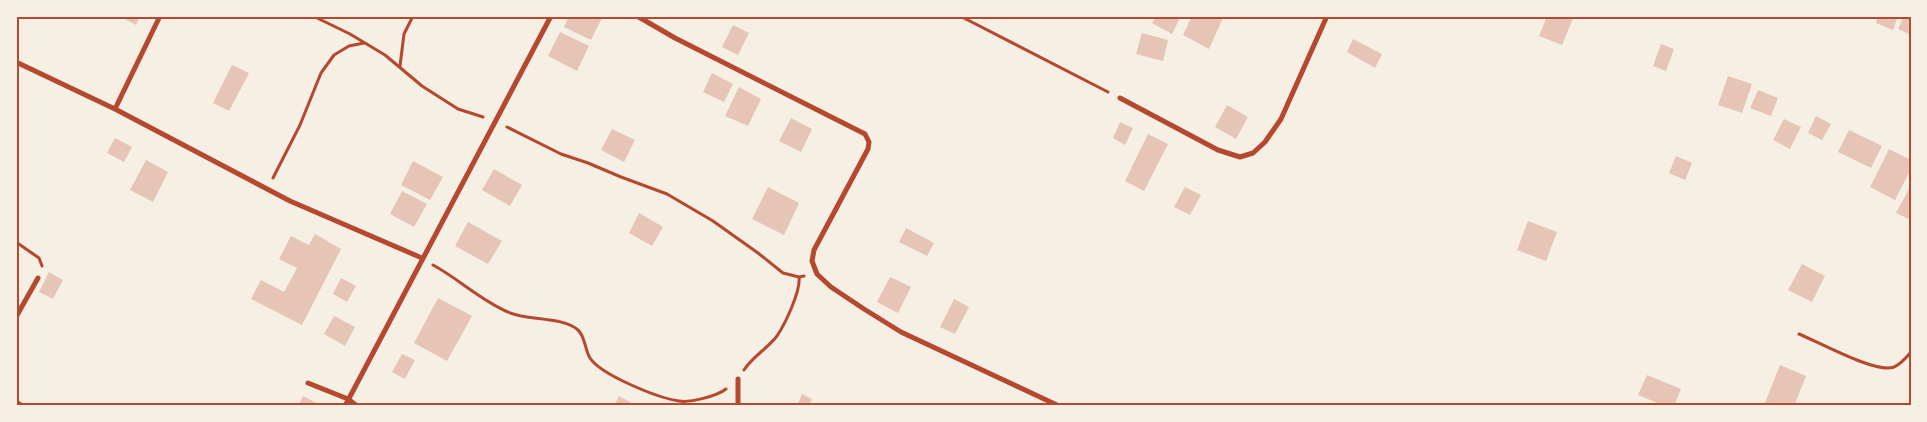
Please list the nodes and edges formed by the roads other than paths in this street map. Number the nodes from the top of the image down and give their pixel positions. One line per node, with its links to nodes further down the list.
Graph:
1 (160, 16): 7 (street)
2 (551, 16): 8 (street)
3 (637, 16): 17 (street)
4 (1327, 16): 6 (street)
5 (16, 62): 7 (street)
6 (1120, 98)
7 (115, 109): 8 (street)
8 (422, 258): 13 (street)
9 (38, 278): 10 (street)
10 (16, 317)
11 (738, 379): 16 (street)
12 (308, 383): 13 (street)
13 (348, 399): 14 (street); 15 (street)
14 (345, 406)
15 (358, 406)
16 (738, 406)
17 (1059, 406)

